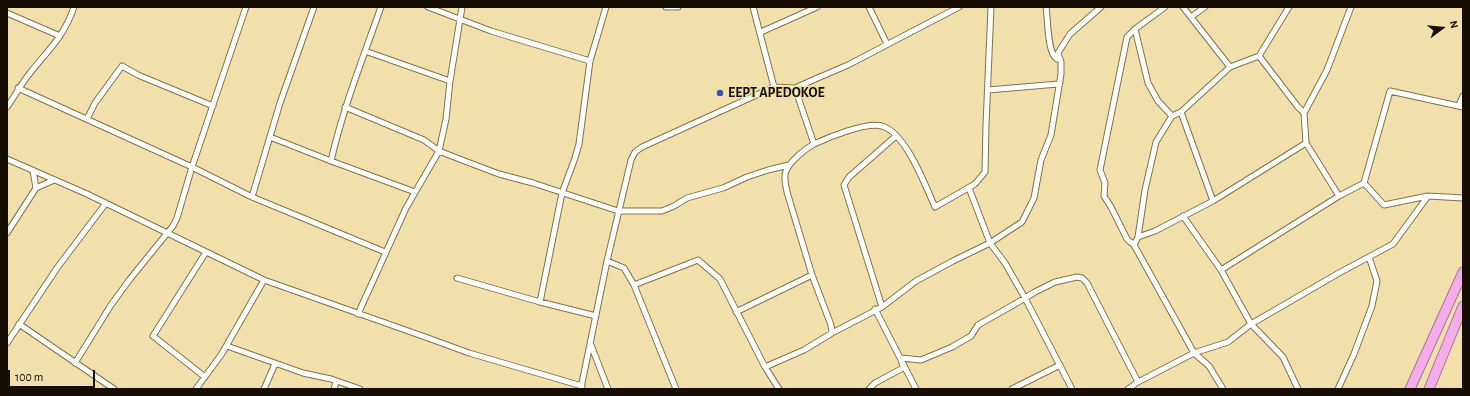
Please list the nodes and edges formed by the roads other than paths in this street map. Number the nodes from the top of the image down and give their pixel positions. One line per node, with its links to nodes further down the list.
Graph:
1 (74, 7): 27 (street)
2 (246, 7): 41 (street)
3 (314, 7): 50 (street)
4 (381, 7): 29 (street)
5 (428, 7): 24 (street)
6 (462, 7): 24 (street)
7 (606, 7): 32 (street)
8 (666, 7): 9 (street)
9 (678, 7)
10 (754, 7): 26 (street)
11 (817, 7): 26 (street)
12 (868, 7): 28 (street)
13 (959, 7): 28 (street)
14 (991, 7): 39 (street)
15 (1046, 7): 30 (street)
16 (1101, 7): 30 (street)
17 (1165, 7): 25 (street)
18 (1183, 7): 23 (street)
19 (1205, 7): 23 (street)
20 (1289, 7): 31 (street)
21 (1351, 7): 46 (street)
22 (7, 13): 27 (street)
23 (1191, 17): 33 (street)
24 (460, 18): 32 (street); 34 (street)
25 (1135, 29): 47 (street); 77 (street)
26 (761, 32): 36 (street)
27 (60, 36): 37 (street)
28 (888, 44): 38 (street)
29 (366, 51): 34 (street); 44 (street)
30 (1058, 53): 35 (street)
31 (1259, 56): 33 (street); 46 (street)
32 (590, 61): 64 (street)
33 (1230, 67): 45 (street)
34 (450, 81): 53 (street)
35 (1060, 82): 39 (street); 76 (street)
36 (774, 87): 38 (street); 71 (street)
37 (18, 88): 43 (street); 48 (street)
38 (795, 88): 52 (street)
39 (988, 90): 62 (street)
40 (1463, 96): 42 (street)
41 (213, 106): 48 (street); 57 (street)
42 (1461, 106): 60 (street)
43 (7, 107)
44 (345, 107): 53 (street); 55 (street)
45 (1181, 112): 47 (street); 69 (street)
46 (1304, 114): 51 (street)
47 (1172, 116): 75 (street)
48 (87, 119): 57 (street)
49 (896, 136): 52 (street); 62 (street); 91 (street)
50 (270, 137): 55 (street); 67 (street)
51 (1306, 143): 65 (street); 69 (street)
52 (814, 144): 56 (street)
53 (439, 151): 63 (street); 64 (street)
54 (7, 159): 58 (street)
55 (331, 160): 63 (street)
56 (789, 165): 71 (street); 84 (street)
57 (192, 167): 67 (street); 74 (street)
58 (33, 171): 59 (street); 61 (street)
59 (54, 180): 61 (street); 70 (street)
60 (1364, 183): 65 (street); 66 (street)
61 (36, 188): 73 (street)
62 (969, 188): 76 (street)
63 (415, 192): 79 (street)
64 (562, 193): 71 (street); 89 (street)
65 (1339, 196): 82 (street)
66 (1428, 196): 68 (street); 80 (street)
67 (252, 198): 79 (street)
68 (1463, 198)
69 (1214, 201): 72 (street)
70 (106, 203): 74 (street); 96 (street)
71 (618, 211): 81 (street)
72 (1184, 216): 75 (street); 82 (street)
73 (7, 233)
74 (166, 233): 78 (street); 104 (street)
75 (1138, 237): 77 (street)
76 (990, 243): 88 (street); 91 (street)
77 (1134, 245): 102 (street)
78 (206, 252): 86 (street); 108 (street)
79 (385, 252): 94 (street)
80 (1369, 257): 97 (street); 127 (street)
81 (607, 261): 87 (street); 95 (street)
82 (1221, 270): 97 (street)
83 (1463, 272): 128 (highway)
84 (812, 275): 93 (street); 98 (street)
85 (457, 278): 89 (street)
86 (264, 280): 94 (street); 101 (street)
87 (634, 286): 93 (street); 119 (street)
88 (1025, 298): 103 (street); 106 (street); 110 (street)
89 (540, 302): 95 (street)
90 (1463, 306): 129 (highway)
91 (882, 307): 92 (street)
92 (875, 309): 98 (street); 103 (street)
93 (736, 312): 107 (street)
94 (358, 314): 111 (street)
95 (596, 316): 100 (street)
96 (19, 324): 99 (street); 104 (street)
97 (1250, 324): 102 (street); 126 (street)
98 (832, 333): 107 (street)
99 (7, 343)
100 (591, 344): 111 (street); 118 (street)
101 (227, 346): 105 (street); 108 (street)
102 (1194, 353): 110 (street); 125 (street)
103 (901, 358): 121 (street); 122 (street)
104 (75, 363): 113 (street)
105 (275, 364): 109 (street); 115 (street)
106 (1060, 365): 123 (street); 124 (street)
107 (766, 367): 120 (street)
108 (205, 377): 114 (street)
109 (336, 382): 116 (street); 117 (street)
110 (1138, 382): 112 (street)
111 (581, 387)
112 (1131, 388)
113 (114, 389)
114 (196, 389)
115 (264, 389)
116 (334, 389)
117 (360, 389)
118 (608, 389)
119 (676, 389)
120 (779, 389)
121 (869, 389)
122 (916, 389)
123 (1012, 389)
124 (1072, 389)
125 (1223, 389)
126 (1298, 389)
127 (1338, 389)
128 (1410, 389)
129 (1429, 389)

